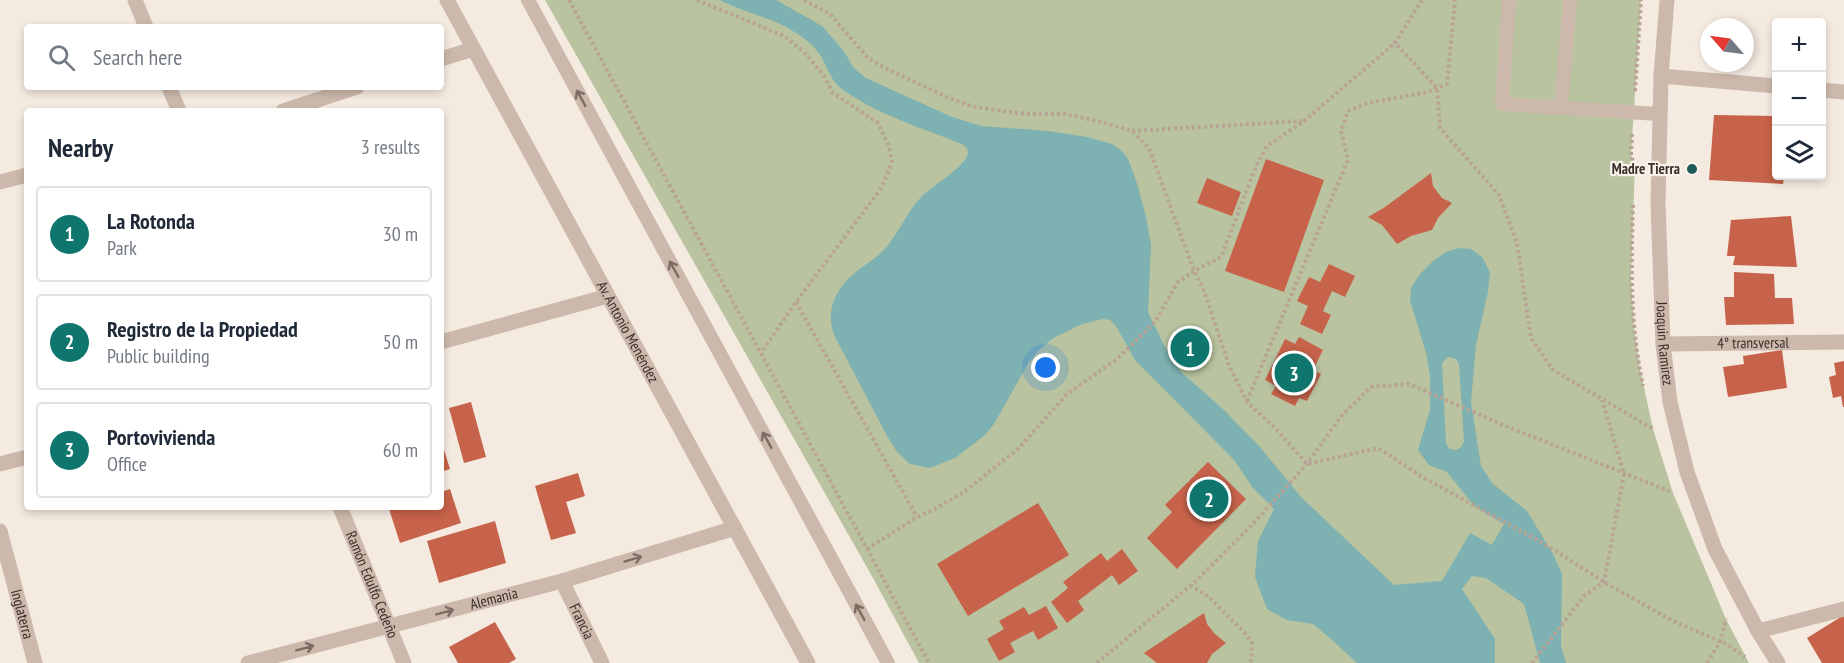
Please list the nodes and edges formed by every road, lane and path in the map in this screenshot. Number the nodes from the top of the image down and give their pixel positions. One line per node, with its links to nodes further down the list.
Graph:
1 (135, 0): 12 (street)
2 (447, 0): 14 (street, Av. Antonio Menéndez)
3 (528, 0): 65 (lane, one-way to 3)
4 (569, 0): 37 (path)
5 (697, 0): 33 (path)
6 (804, 0): 28 (path)
7 (1422, 0): 13 (path)
8 (1455, 0): 18 (path)
9 (1509, 0): 23 (lane)
10 (1570, 0): 23 (lane)
11 (1667, 0): 16 (street, Joaquin Ramirez)
12 (145, 24)
13 (1395, 43): 18 (path); 27 (path)
14 (473, 49): 15 (street); 32 (street, Av. Antonio Menéndez)
15 (444, 58)
16 (1661, 76): 17 (street); 26 (street, Joaquin Ramirez)
17 (1772, 86)
18 (1437, 88): 38 (path); 39 (path)
19 (170, 90): 24 (street)
20 (348, 90): 25 (street)
21 (1826, 90): 22 (street)
22 (1844, 92)
23 (1561, 107): 26 (lane)
24 (177, 108)
25 (292, 108)
26 (1659, 114): 36 (street, Joaquin Ramirez)
27 (1304, 121): 28 (path); 31 (path)
28 (1132, 131): 31 (path)
29 (24, 176): 30 (street)
30 (0, 182)
31 (1194, 271): 39 (path); 47 (path)
32 (608, 297): 34 (street); 48 (street, Av. Antonio Menéndez)
33 (796, 302): 37 (path); 47 (path)
34 (444, 341)
35 (1844, 342): 36 (street, 4° transversal)
36 (1663, 344): 57 (street, Joaquin Ramirez)
37 (761, 353): 50 (path)
38 (1602, 399): 40 (path); 44 (path)
39 (1247, 402): 43 (path)
40 (1653, 429)
41 (24, 458): 42 (street)
42 (0, 464)
43 (1306, 464): 44 (path); 52 (path); 53 (path)
44 (1624, 474): 45 (path); 52 (path)
45 (1673, 493)
46 (341, 510): 56 (street, Ramón Edulfo Cedeño)
47 (917, 517): 50 (path)
48 (735, 528): 51 (street, Alemania, one-way to 48); 64 (street, Av. Antonio Menéndez)
49 (0, 531): 60 (street, Inglaterra)
50 (867, 549): 66 (path)
51 (562, 581): 56 (street, Alemania, one-way to 51); 63 (street, Francia)
52 (1604, 582): 58 (path); 69 (path)
53 (1191, 585): 67 (path); 68 (path)
54 (1844, 609): 57 (street)
55 (1726, 619): 58 (path)
56 (389, 627): 61 (street, Alemania, one-way to 56); 62 (street, Ramón Edulfo Cedeño)
57 (1758, 631): 71 (street, Joaquin Ramirez)
58 (1720, 642): 59 (path); 70 (path)
59 (1745, 657)
60 (35, 663)
61 (248, 663)
62 (404, 663)
63 (602, 663)
64 (808, 663)
65 (888, 663)
66 (929, 663)
67 (1097, 663)
68 (1251, 663)
69 (1532, 663)
70 (1707, 663)
71 (1778, 663)

